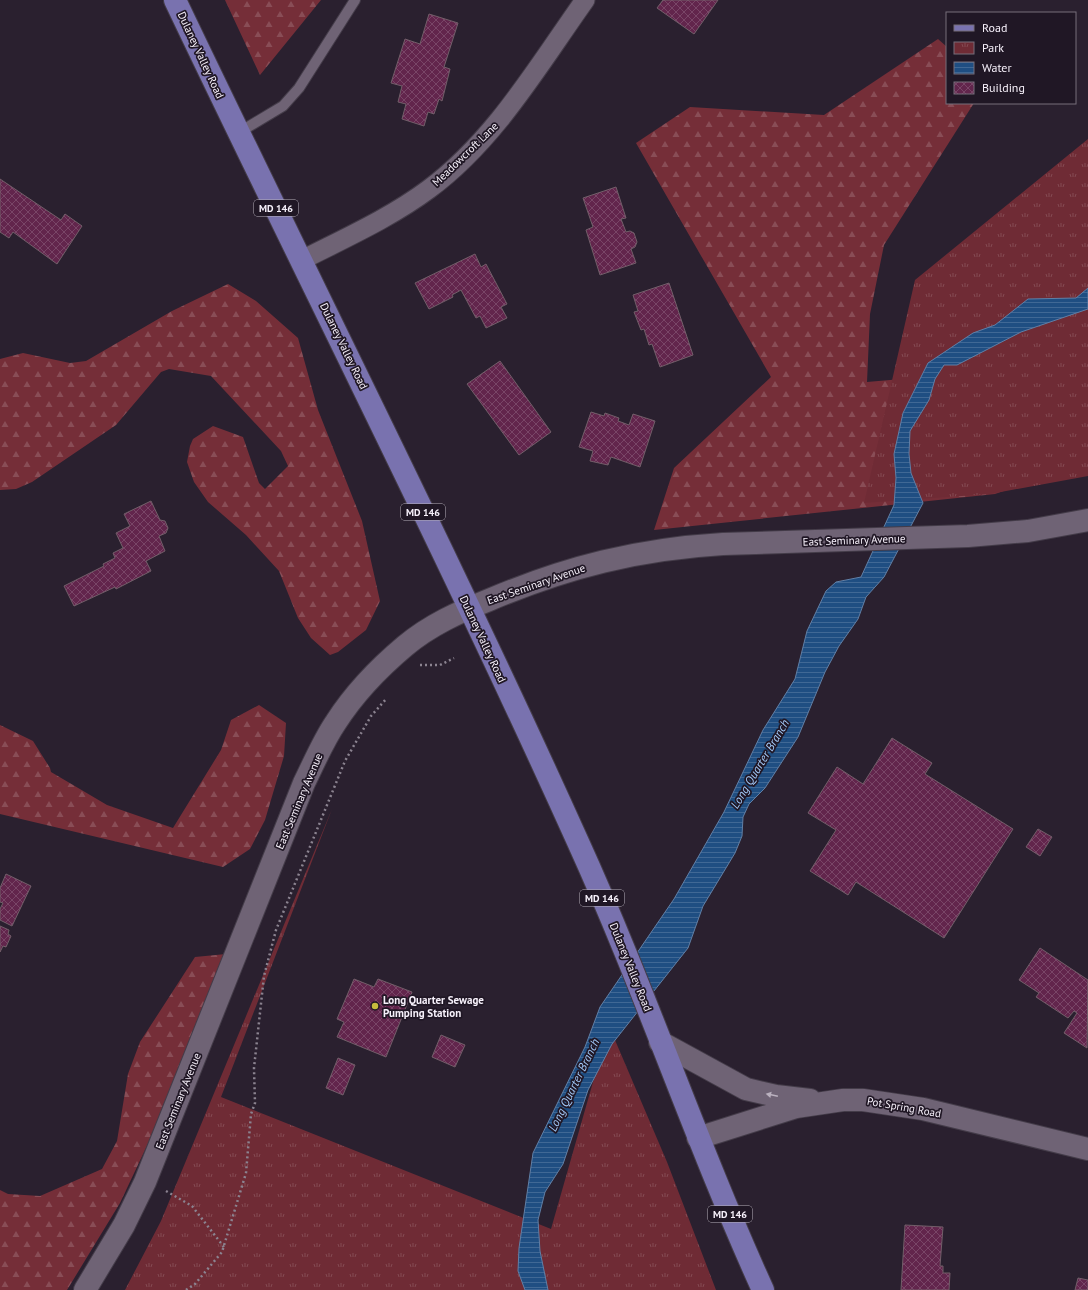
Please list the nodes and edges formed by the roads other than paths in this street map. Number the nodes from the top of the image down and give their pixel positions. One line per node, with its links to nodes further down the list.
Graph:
1 (175, 0): 4 (main road, Dulaney Valley Road / MD 146)
2 (355, 0): 4 (lane)
3 (585, 0): 5 (street, Meadowcroft Lane)
4 (238, 133): 5 (main road, Dulaney Valley Road / MD 146)
5 (302, 260): 7 (main road, Dulaney Valley Road / MD 146)
6 (1088, 520): 7 (street, East Seminary Avenue)
7 (469, 608): 8 (main road, Dulaney Valley Road / MD 146); 12 (street, East Seminary Avenue)
8 (660, 1042): 9 (street, one-way to 8); 10 (main road, Dulaney Valley Road / MD 146)
9 (825, 1102): 10 (street, Pot Spring Road); 11 (street, Pot Spring Road)
10 (698, 1138): 13 (main road, Dulaney Valley Road / MD 146)
11 (1088, 1149)
12 (85, 1290)
13 (763, 1290)

